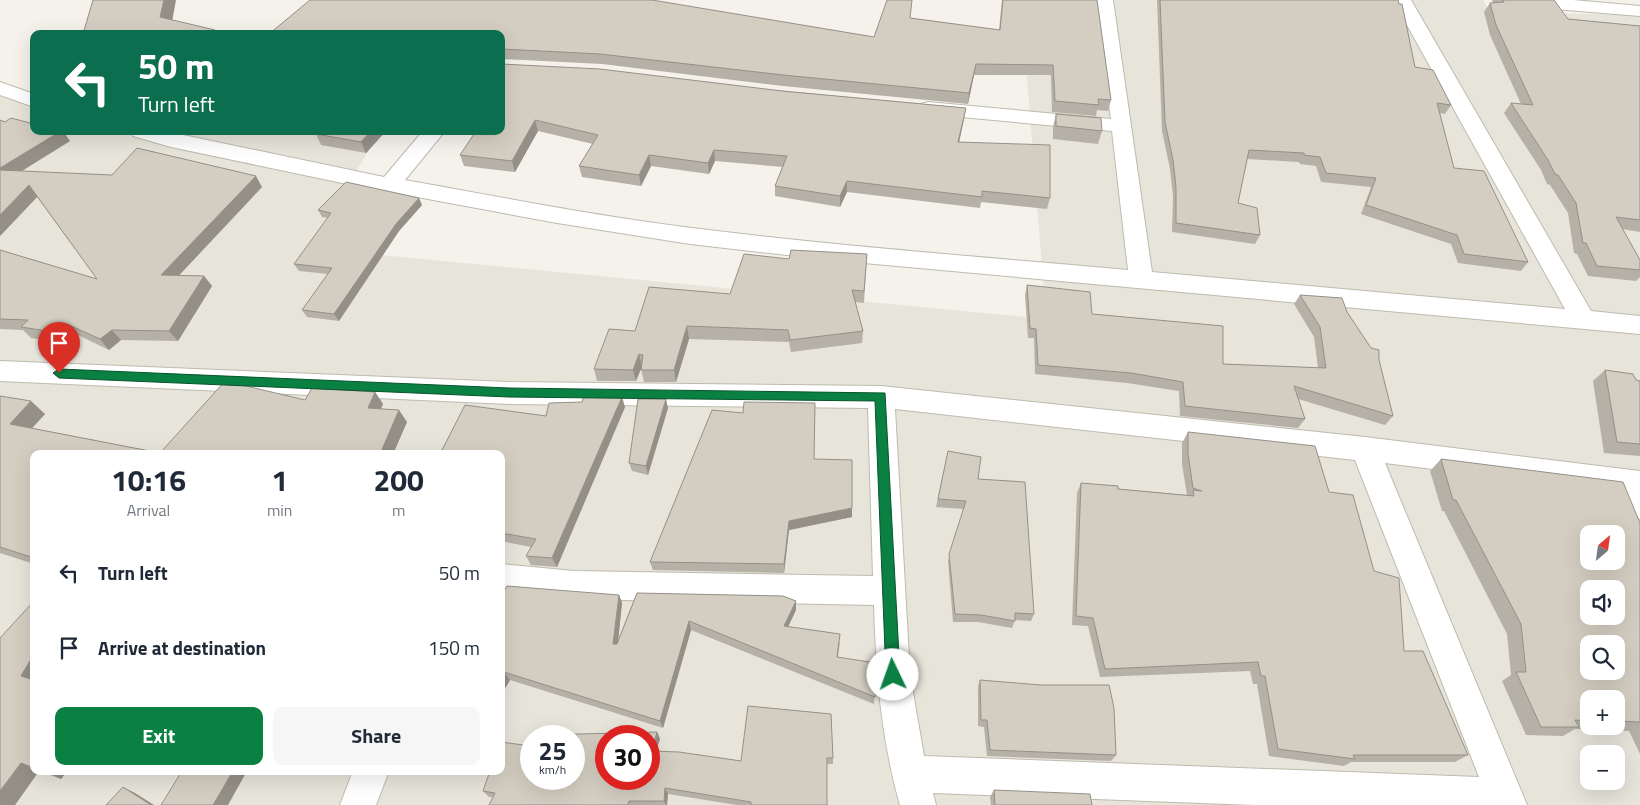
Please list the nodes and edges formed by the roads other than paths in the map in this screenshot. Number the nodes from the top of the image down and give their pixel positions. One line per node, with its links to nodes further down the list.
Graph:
1 (1104, 0): 8 (street)
2 (1402, 0): 13 (street)
3 (1508, 0): 4 (street)
4 (1640, 11)
5 (0, 88): 6 (street)
6 (30, 99)
7 (909, 106): 8 (street)
8 (1122, 126): 12 (street)
9 (154, 135): 11 (street)
10 (432, 135): 11 (street)
11 (389, 185): 12 (street)
12 (1141, 280): 13 (street)
13 (1583, 319): 14 (street)
14 (1640, 325)
15 (0, 371): 16 (street)
16 (880, 396): 17 (street); 21 (street)
17 (1365, 449): 18 (street); 24 (street)
18 (1632, 482): 19 (street)
19 (1640, 506)
20 (505, 578): 21 (street)
21 (889, 591): 23 (street)
22 (369, 775): 25 (street)
23 (914, 790): 24 (street)
24 (1507, 801)
25 (358, 805)

